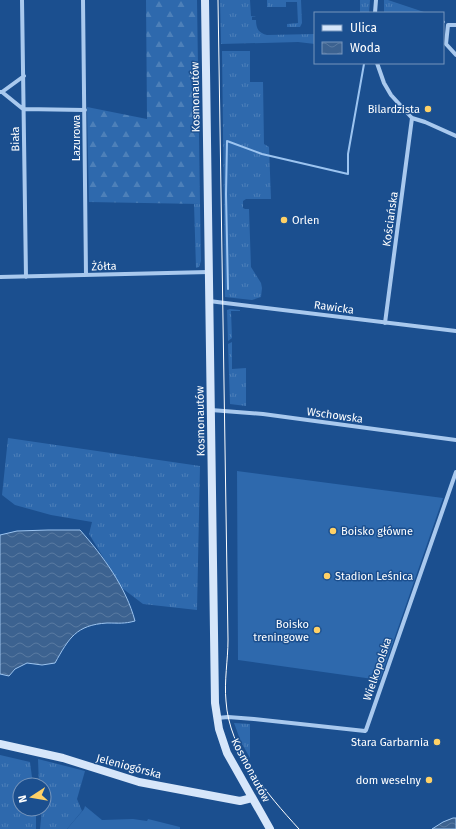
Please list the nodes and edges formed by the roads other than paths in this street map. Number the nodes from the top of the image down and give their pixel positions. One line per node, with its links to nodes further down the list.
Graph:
1 (22, 0): 9 (street, Biała)
2 (83, 0): 12 (street, Lazurowa)
3 (205, 0): 15 (main road, Kosmonautów)
4 (376, 0): 5 (street)
5 (375, 12)
6 (456, 25): 7 (street)
7 (456, 55)
8 (377, 64): 13 (street)
9 (24, 76): 10 (street); 11 (street, Biała)
10 (1, 92): 11 (street)
11 (23, 109): 12 (street); 18 (street, Biała)
12 (85, 110): 16 (street, Lazurowa)
13 (412, 118): 14 (street); 20 (street, Kościańska)
14 (456, 136)
15 (209, 272): 16 (street, Żółta); 19 (main road, Kosmonautów)
16 (86, 275): 18 (street, Żółta)
17 (0, 277): 18 (street, Żółta)
18 (26, 277)
19 (209, 300): 20 (street, Rawicka); 22 (main road, Kosmonautów)
20 (385, 323): 21 (street, Rawicka)
21 (456, 332)
22 (211, 410): 23 (street, Wschowska); 25 (main road, Kosmonautów)
23 (456, 440)
24 (456, 472): 25 (street, Wielkopolska)
25 (216, 718): 27 (main road, Kosmonautów)
26 (0, 744): 27 (main road, Jeleniogórska)
27 (252, 798): 28 (main road, Kosmonautów)
28 (270, 829)

